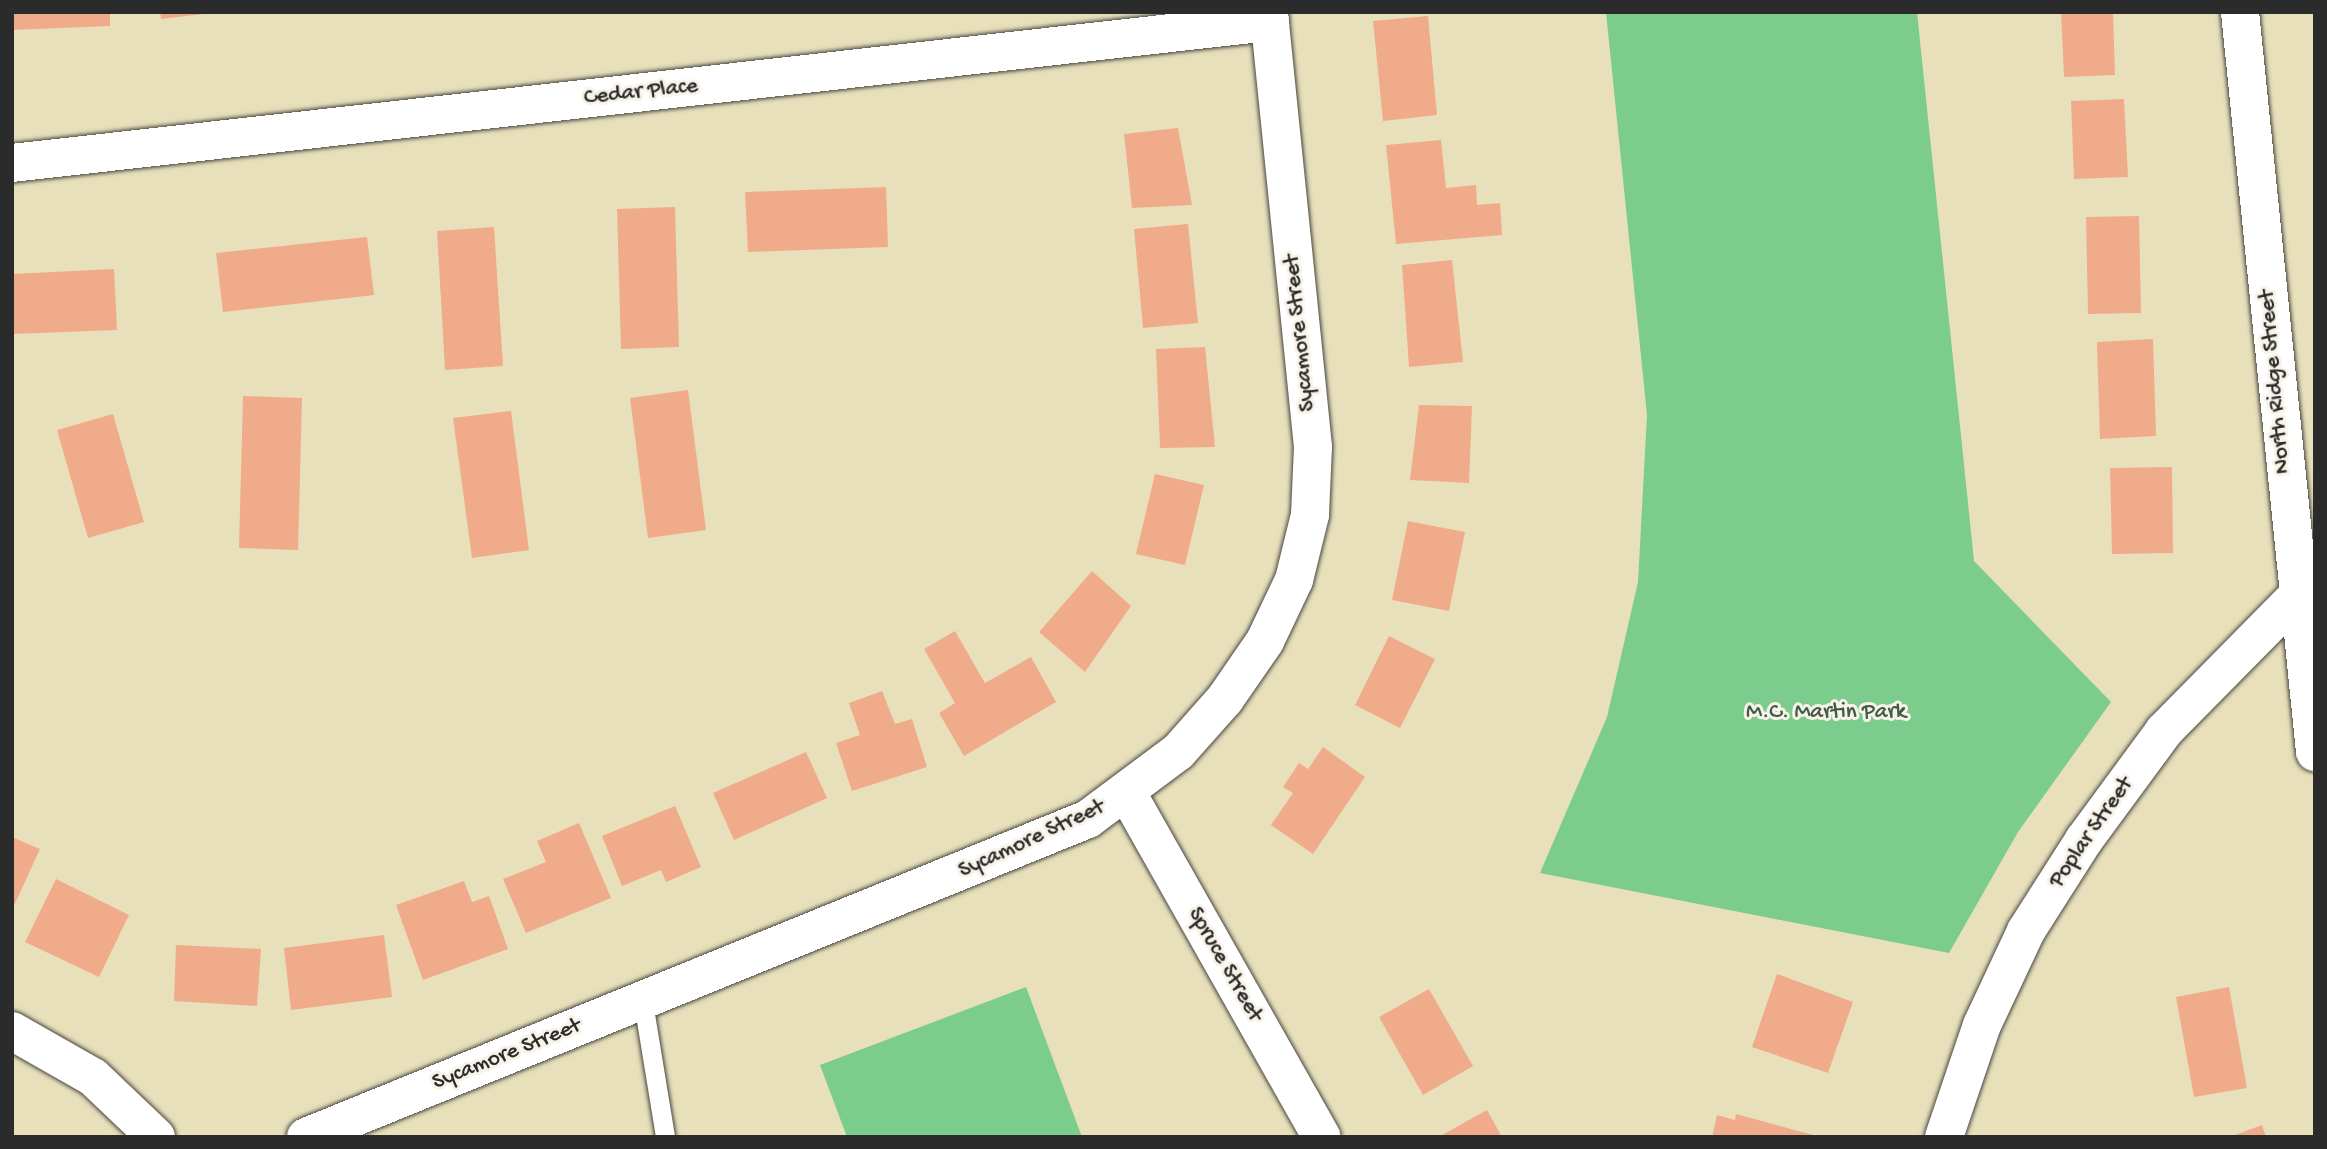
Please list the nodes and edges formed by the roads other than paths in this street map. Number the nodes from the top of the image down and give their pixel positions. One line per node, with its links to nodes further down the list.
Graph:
1 (2240, 12): 4 (street, North Ridge Street)
2 (1269, 17): 3 (street, Cedar Place); 6 (street, Sycamore Street)
3 (12, 163)
4 (2305, 587): 5 (street, North Ridge Street); 13 (street, Poplar Street)
5 (2315, 752)
6 (1127, 793): 7 (street, Sycamore Street); 12 (street, Spruce Street)
7 (643, 1002): 10 (street, Sycamore Street); 11 (lane)
8 (12, 1031): 9 (street)
9 (156, 1137)
10 (306, 1137)
11 (665, 1137)
12 (1322, 1137)
13 (1944, 1137)

